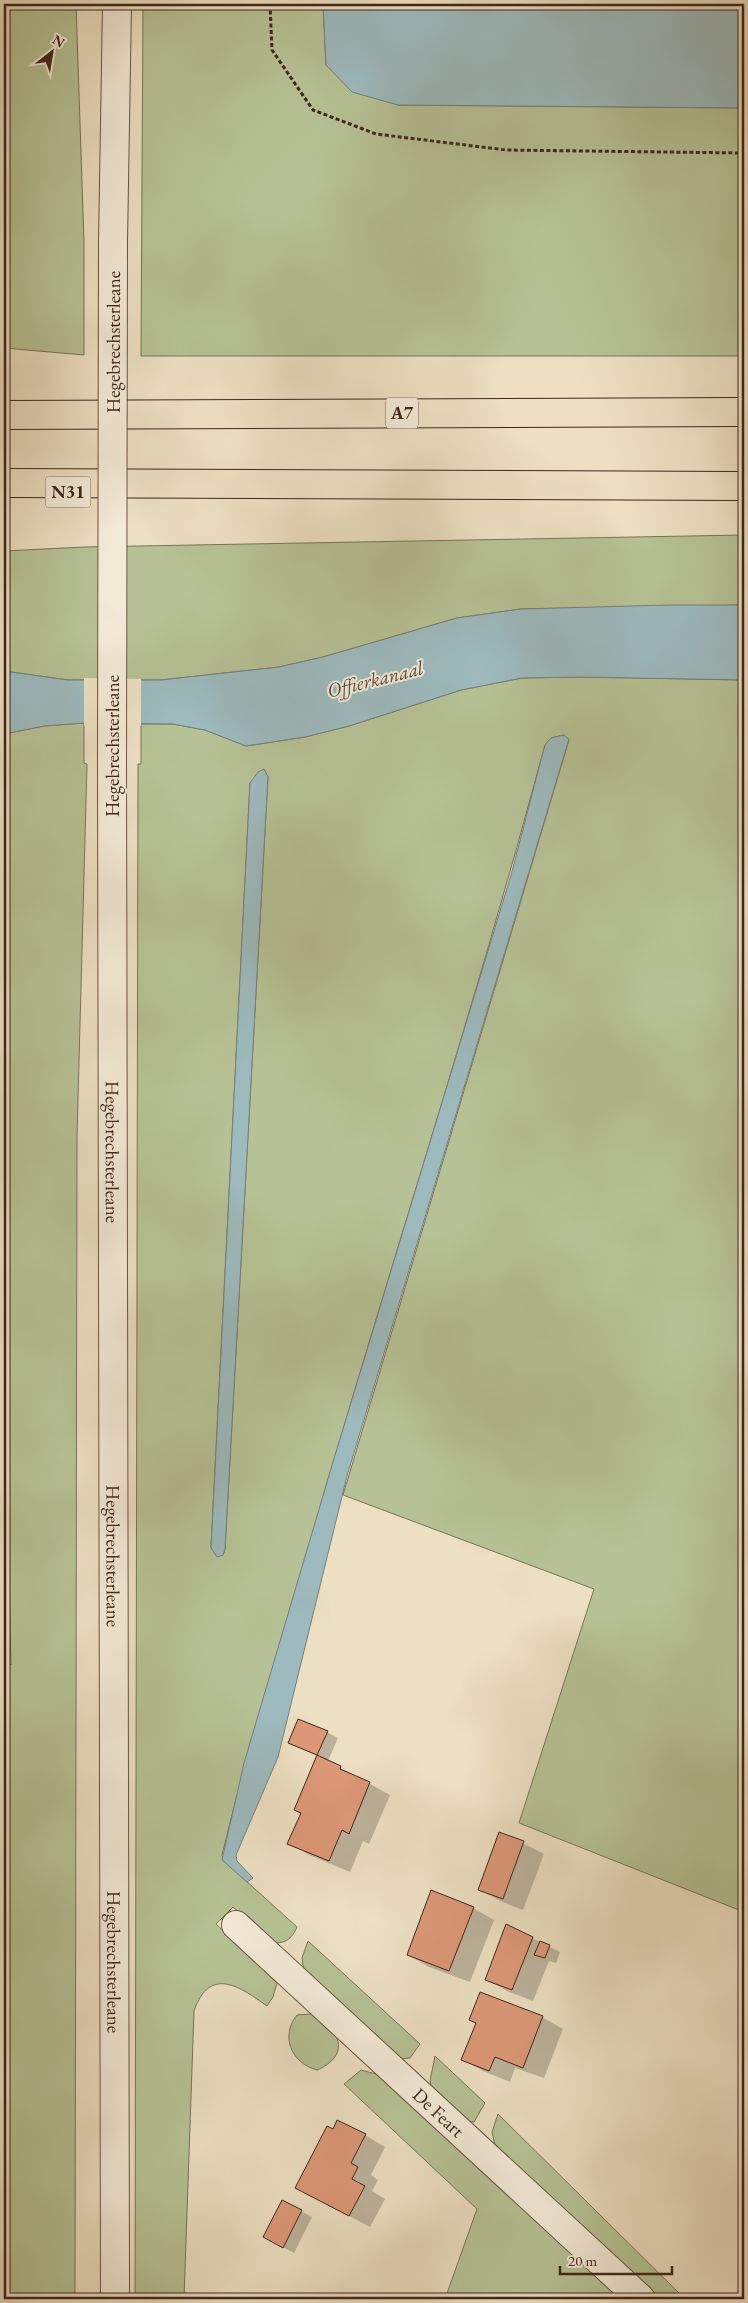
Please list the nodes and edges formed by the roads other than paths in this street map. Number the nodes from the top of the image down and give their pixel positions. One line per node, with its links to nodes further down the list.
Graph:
1 (117, 4): 11 (street, Hegebrechsterleane, bridge)
2 (4, 398): 5 (highway, A7)
3 (744, 412): 5 (highway, A7)
4 (4, 415): 5 (highway, A7)
5 (59, 415)
6 (4, 483): 7 (highway)
7 (132, 483): 8 (highway); 9 (highway, N31)
8 (744, 486)
9 (4, 502)
10 (236, 1925): 12 (street, De Feart)
11 (116, 2299)
12 (641, 2299)

